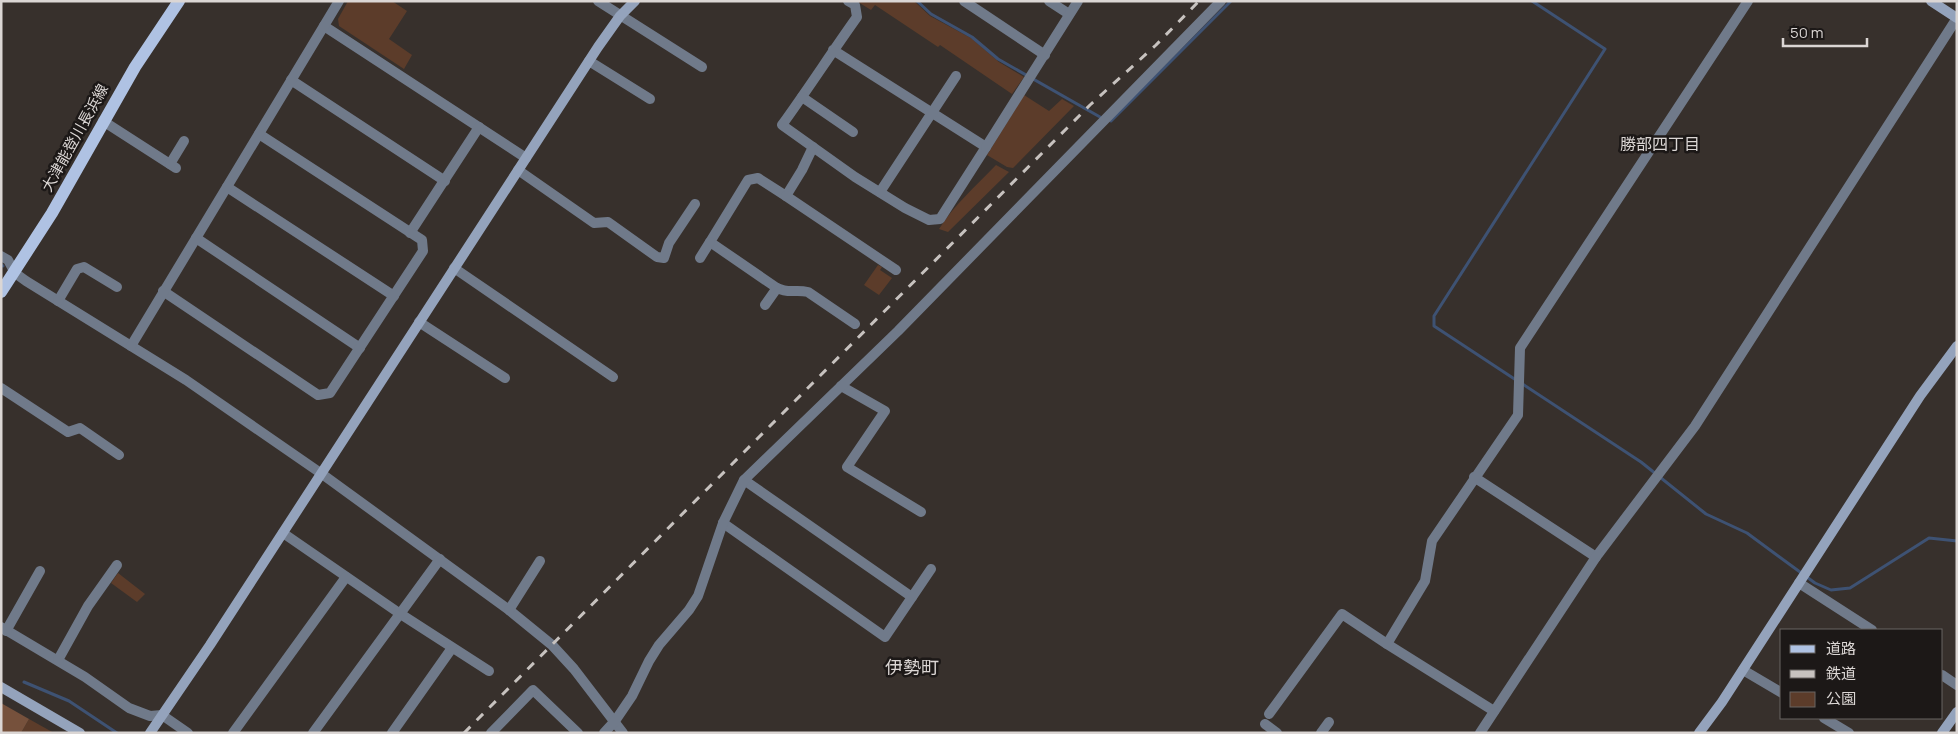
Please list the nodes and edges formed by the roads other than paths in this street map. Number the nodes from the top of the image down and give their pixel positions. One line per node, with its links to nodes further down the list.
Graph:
1 (179, 1): 25 (main road, 大津能登川長浜線)
2 (339, 1): 15 (street)
3 (598, 1): 13 (street)
4 (635, 1): 13 (street)
5 (848, 1): 16 (street)
6 (964, 1): 17 (street)
7 (1049, 1): 12 (street)
8 (1078, 1): 12 (street)
9 (1221, 1): 61 (street)
10 (1748, 1): 65 (street)
11 (1931, 1): 14 (street)
12 (1069, 14): 17 (street)
13 (620, 16): 18 (street); 19 (street)
14 (1957, 18): 70 (street)
15 (324, 26): 21 (street); 26 (street)
16 (834, 50): 22 (street); 24 (street)
17 (1045, 55): 31 (street)
18 (589, 61): 23 (street); 32 (street)
19 (702, 67)
20 (956, 76): 24 (street)
21 (292, 80): 28 (street); 34 (street)
22 (802, 97): 27 (street); 30 (street)
23 (650, 98)
24 (932, 112): 31 (street); 36 (street)
25 (103, 121): 29 (street); 46 (main road, 大津能登川長浜線)
26 (479, 127): 32 (street); 34 (street)
27 (853, 132)
28 (259, 134): 35 (street); 39 (street)
29 (184, 141)
30 (813, 147): 36 (street); 37 (street)
31 (986, 147): 36 (street)
32 (526, 158): 33 (street)
33 (518, 170): 38 (street); 44 (street)
34 (445, 181): 39 (street)
35 (227, 187): 40 (street); 51 (street)
36 (880, 192)
37 (786, 196): 41 (street); 45 (street)
38 (694, 204)
39 (410, 233): 51 (street)
40 (196, 238): 49 (street); 58 (street)
41 (710, 242): 43 (street); 48 (street)
42 (1, 256): 46 (street)
43 (700, 258)
44 (454, 268): 54 (street); 59 (street)
45 (896, 270)
46 (15, 273): 50 (main road, 大津能登川長浜線); 52 (street)
47 (117, 287): 52 (street)
48 (777, 288): 53 (street); 55 (street)
49 (163, 291): 56 (street); 58 (street)
50 (1, 292)
51 (394, 296): 58 (street)
52 (58, 301): 56 (street)
53 (765, 304)
54 (419, 322): 60 (street); 64 (street)
55 (854, 324)
56 (131, 346): 64 (street)
57 (1957, 346): 77 (street)
58 (360, 348)
59 (613, 377)
60 (505, 378)
61 (841, 386): 66 (street); 67 (street)
62 (1, 388): 63 (street)
63 (118, 455)
64 (322, 474): 69 (street); 71 (street)
65 (1474, 477): 70 (street); 83 (street)
66 (744, 480): 68 (street); 78 (street)
67 (921, 512)
68 (723, 523): 78 (street); 96 (street)
69 (283, 534): 76 (street); 94 (street)
70 (1596, 557): 92 (street)
71 (440, 559): 79 (street); 80 (street)
72 (540, 561): 79 (street)
73 (117, 565): 85 (street)
74 (931, 569): 78 (street)
75 (40, 571): 81 (street)
76 (346, 577): 80 (street); 101 (street)
77 (1799, 583): 82 (street); 86 (street)
78 (912, 597)
79 (509, 610): 96 (street)
80 (399, 613): 84 (street); 102 (street)
81 (4, 629): 85 (street)
82 (1870, 629)
83 (1387, 644): 92 (street); 108 (street)
84 (452, 648): 87 (street); 103 (street)
85 (58, 660): 94 (street)
86 (1743, 670): 91 (street); 111 (street)
87 (489, 671)
88 (1943, 676): 89 (street)
89 (1957, 685)
90 (1, 686): 98 (street)
91 (1780, 692)
92 (1494, 711): 110 (street)
93 (1957, 712): 113 (street)
94 (162, 715): 99 (street); 100 (street)
95 (1826, 719): 112 (street)
96 (615, 721): 106 (street); 107 (street)
97 (1329, 722): 109 (street)
98 (80, 733)
99 (150, 733)
100 (188, 733)
101 (233, 733)
102 (313, 733)
103 (392, 733)
104 (491, 733): 105 (street)
105 (578, 733)
106 (604, 733)
107 (622, 733)
108 (1277, 733)
109 (1321, 733)
110 (1480, 733)
111 (1699, 733)
112 (1849, 733)
113 (1942, 733)

